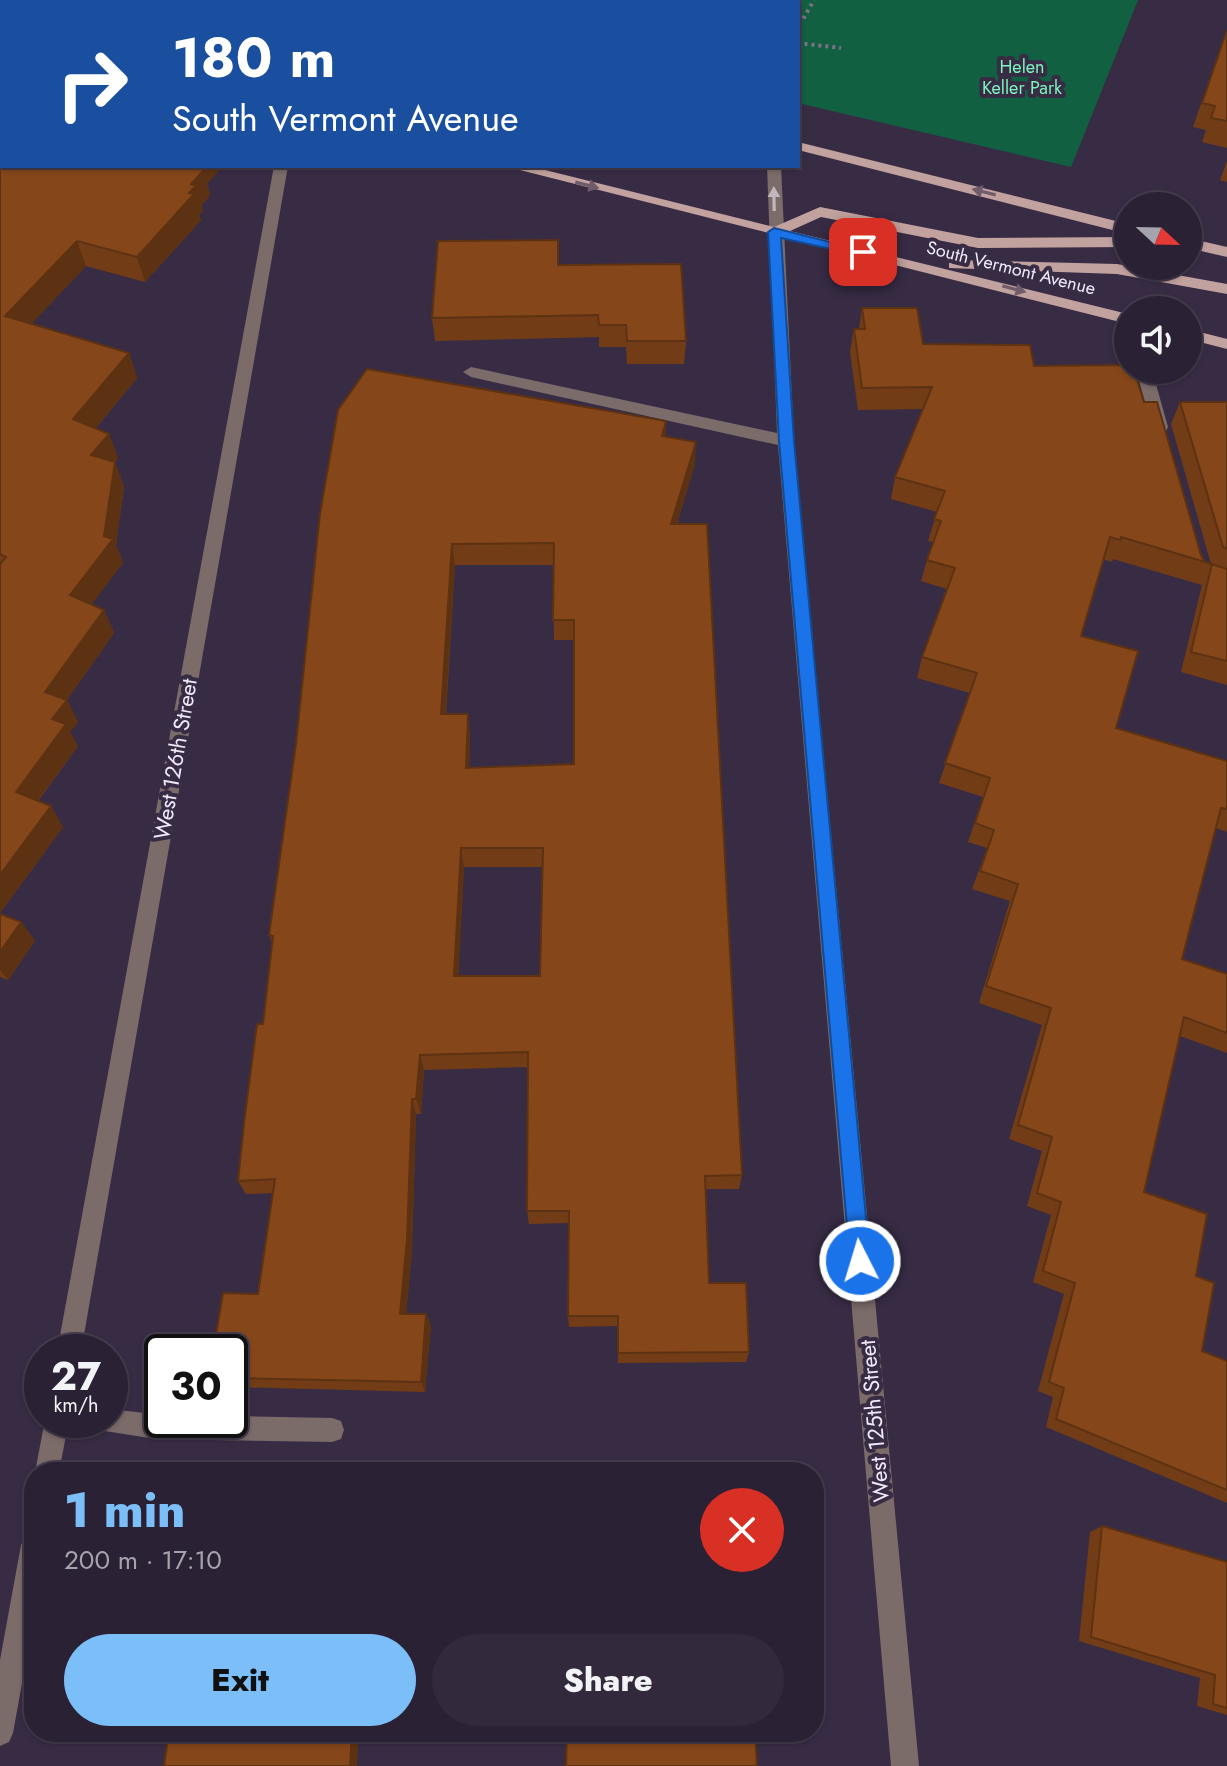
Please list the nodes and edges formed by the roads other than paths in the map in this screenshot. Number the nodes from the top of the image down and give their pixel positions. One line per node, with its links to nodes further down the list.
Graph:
1 (800, 147): 5 (main road, one-way to 1)
2 (281, 168): 19 (street, West 126th Street)
3 (519, 168): 6 (main road, South Vermont Avenue, one-way to 6)
4 (774, 168): 6 (street, West 125th Street, one-way to 4)
5 (1114, 225)
6 (774, 232): 7 (main road); 10 (main road, South Vermont Avenue); 17 (street, West 125th Street)
7 (1114, 242)
8 (1202, 246): 9 (main road)
9 (1227, 252)
10 (922, 265): 11 (main road); 12 (main road, South Vermont Avenue, one-way to 12)
11 (1227, 289)
12 (1114, 315)
13 (1202, 338): 14 (main road)
14 (1227, 344)
15 (471, 372): 17 (street)
16 (1148, 384): 18 (street)
17 (786, 441): 26 (street, West 125th Street)
18 (1165, 443)
19 (72, 1334)
20 (128, 1423): 21 (street)
21 (332, 1430)
22 (54, 1438): 23 (street)
23 (49, 1462)
24 (24, 1600): 25 (street)
25 (0, 1733)
26 (905, 1766)

